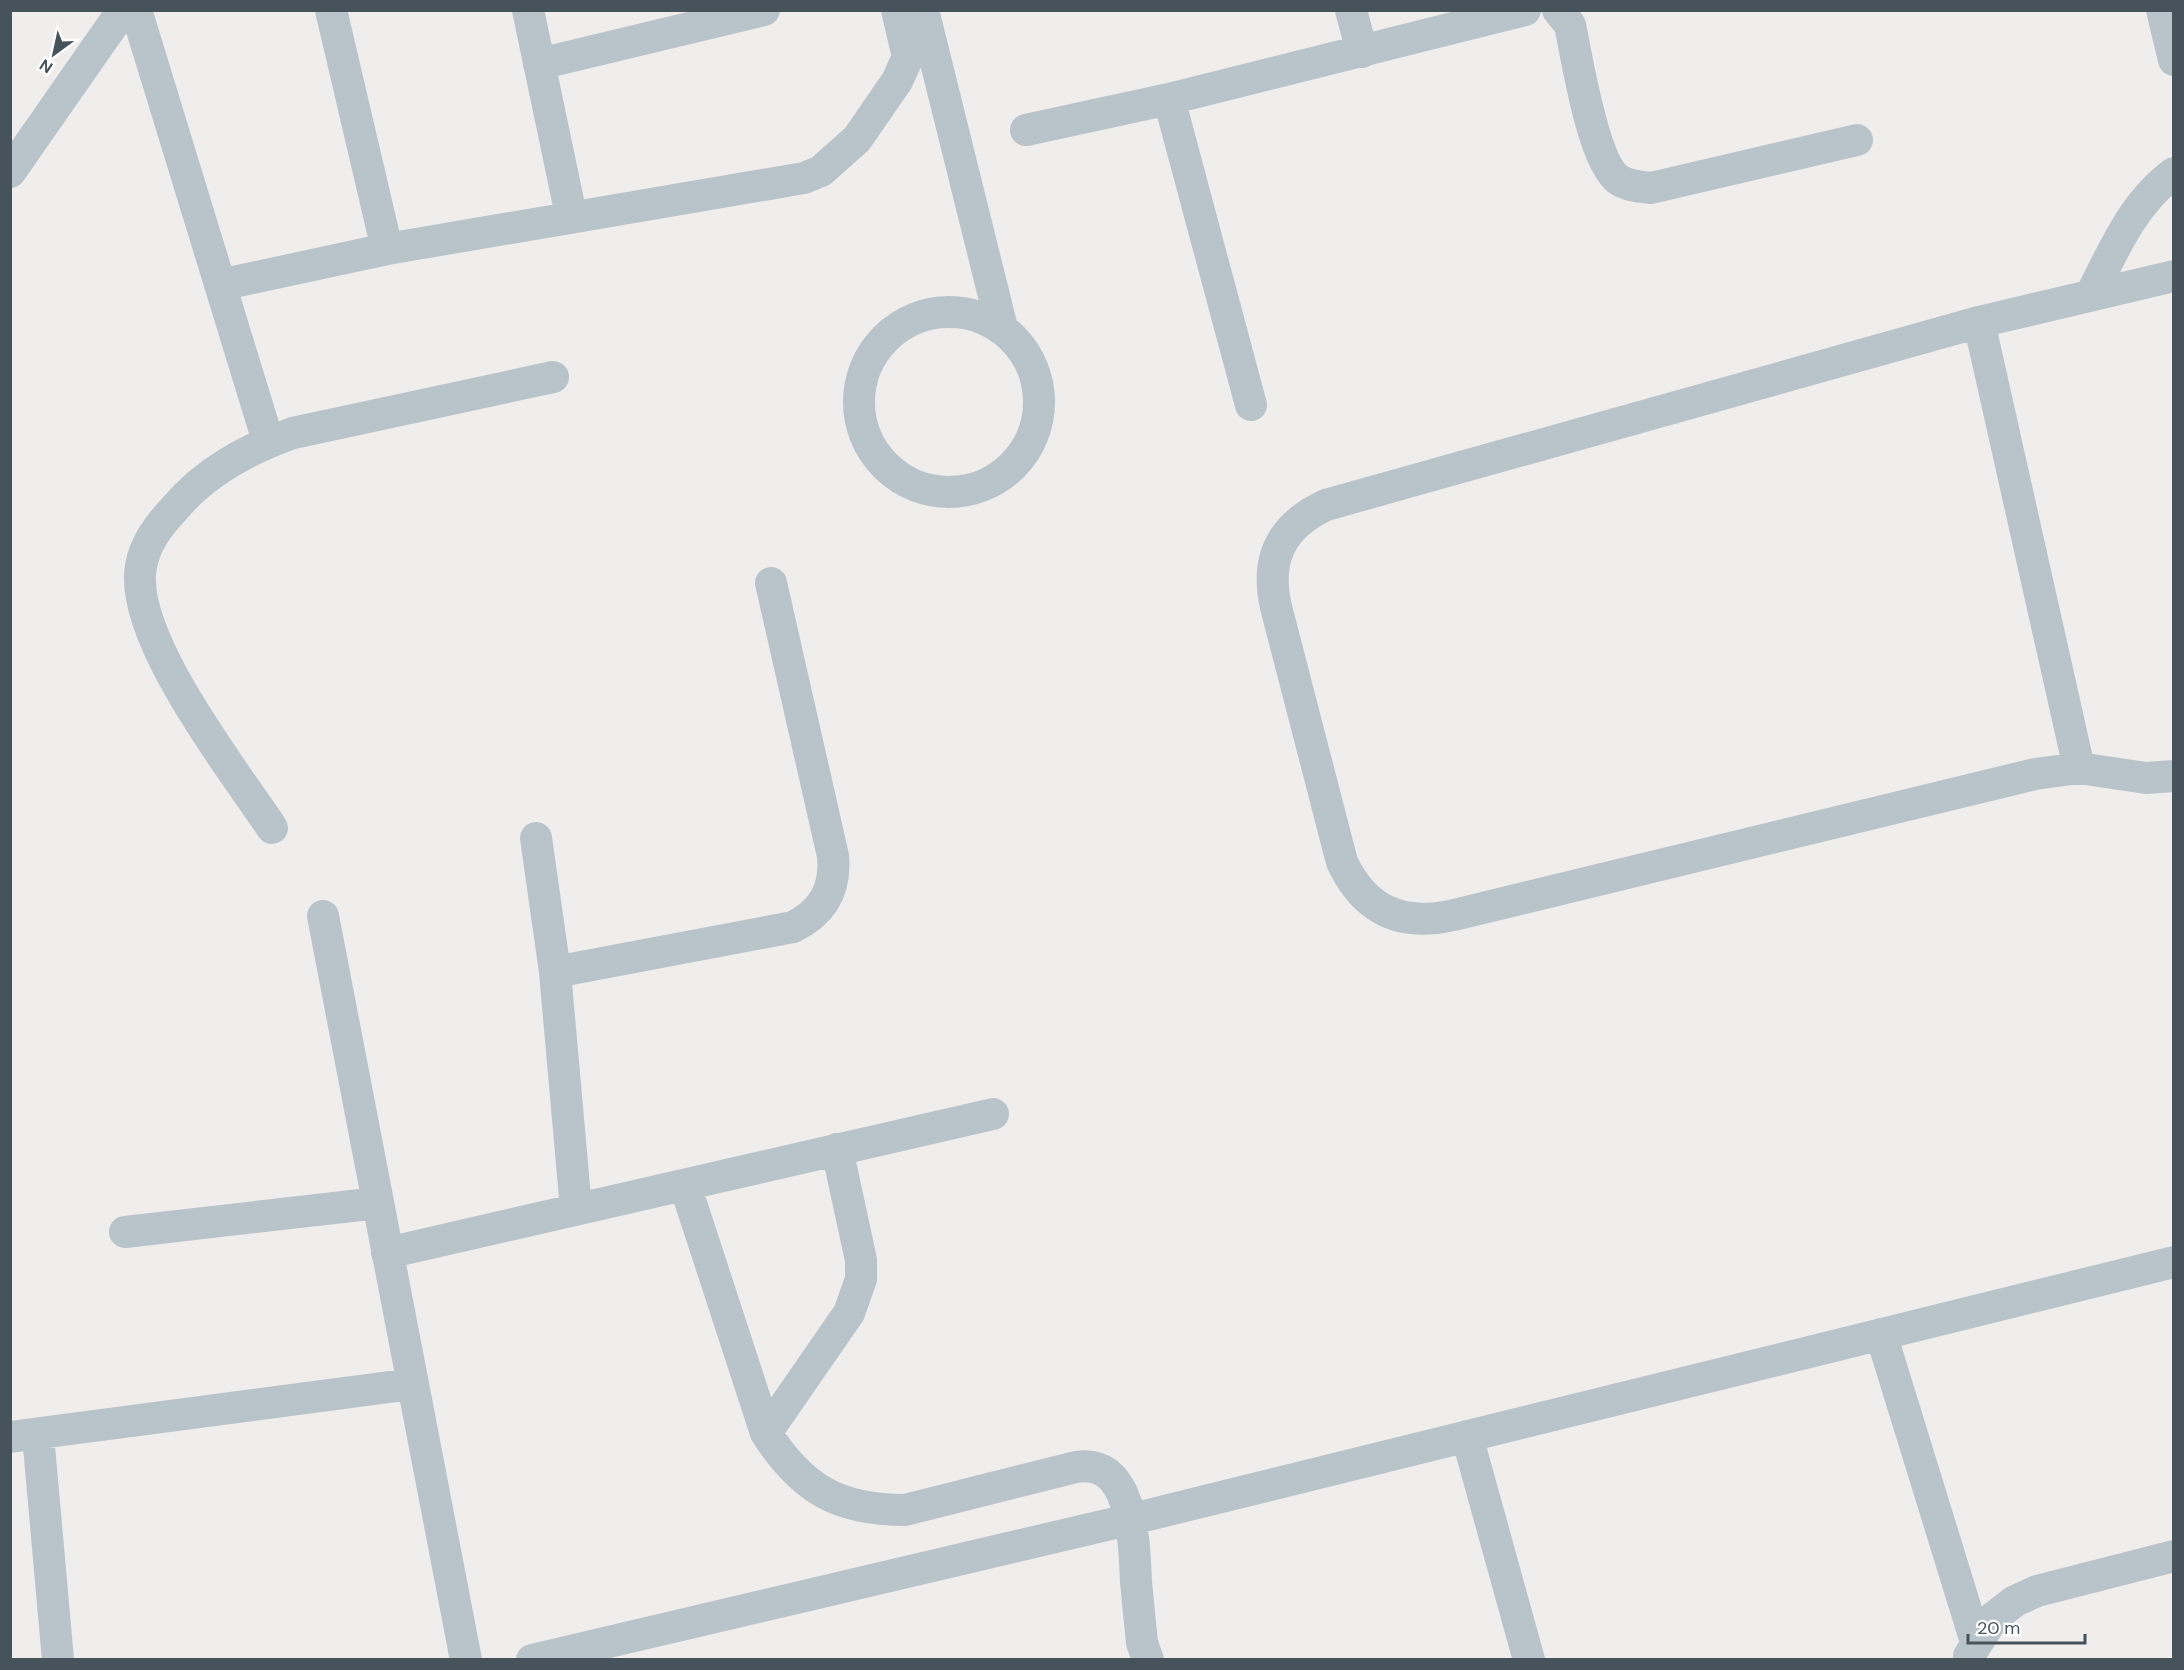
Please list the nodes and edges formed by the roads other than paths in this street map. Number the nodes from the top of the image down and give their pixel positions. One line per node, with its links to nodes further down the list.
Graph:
1 (123, 10): 18 (street)
2 (136, 10): 23 (street)
3 (331, 10): 21 (street)
4 (528, 10): 14 (street)
5 (765, 10): 14 (street)
6 (897, 10): 20 (street)
7 (922, 10): 26 (street)
8 (1351, 10): 12 (street)
9 (1525, 10): 12 (street)
10 (1558, 10): 17 (street)
11 (2162, 10): 13 (street)
12 (1362, 52): 15 (street)
13 (2174, 60)
14 (539, 64): 20 (street)
15 (1169, 99): 16 (street); 28 (street)
16 (1026, 130)
17 (1857, 140)
18 (10, 172)
19 (2174, 173): 24 (street)
20 (571, 215): 21 (street)
21 (387, 249): 23 (street)
22 (2174, 276): 24 (street)
23 (220, 285): 29 (street)
24 (2091, 295): 25 (street)
25 (1979, 322): 31 (street); 31 (street)
26 (1002, 328): 26 (street)
27 (553, 377): 29 (street)
28 (1251, 405)
29 (268, 441): 33 (street)
30 (771, 583): 36 (street)
31 (2079, 768): 32 (street)
32 (2174, 776)
33 (272, 828)
34 (536, 838): 36 (street)
35 (323, 916): 40 (street)
36 (555, 972): 41 (street)
37 (993, 1114): 38 (street)
38 (837, 1149): 39 (street); 47 (street)
39 (685, 1185): 41 (street); 47 (street)
40 (378, 1203): 42 (street); 43 (street)
41 (576, 1209): 43 (street)
42 (125, 1233)
43 (387, 1253): 46 (street)
44 (2174, 1262): 45 (street)
45 (1881, 1334): 49 (street); 52 (street)
46 (412, 1383): 48 (street); 54 (street)
47 (766, 1433): 50 (street)
48 (24, 1436): 53 (street)
49 (1467, 1437): 50 (street); 57 (street)
50 (1132, 1519): 55 (street); 56 (street)
51 (2174, 1556): 52 (street)
52 (1972, 1651)
53 (58, 1659)
54 (466, 1659)
55 (532, 1659)
56 (1148, 1659)
57 (1529, 1659)

